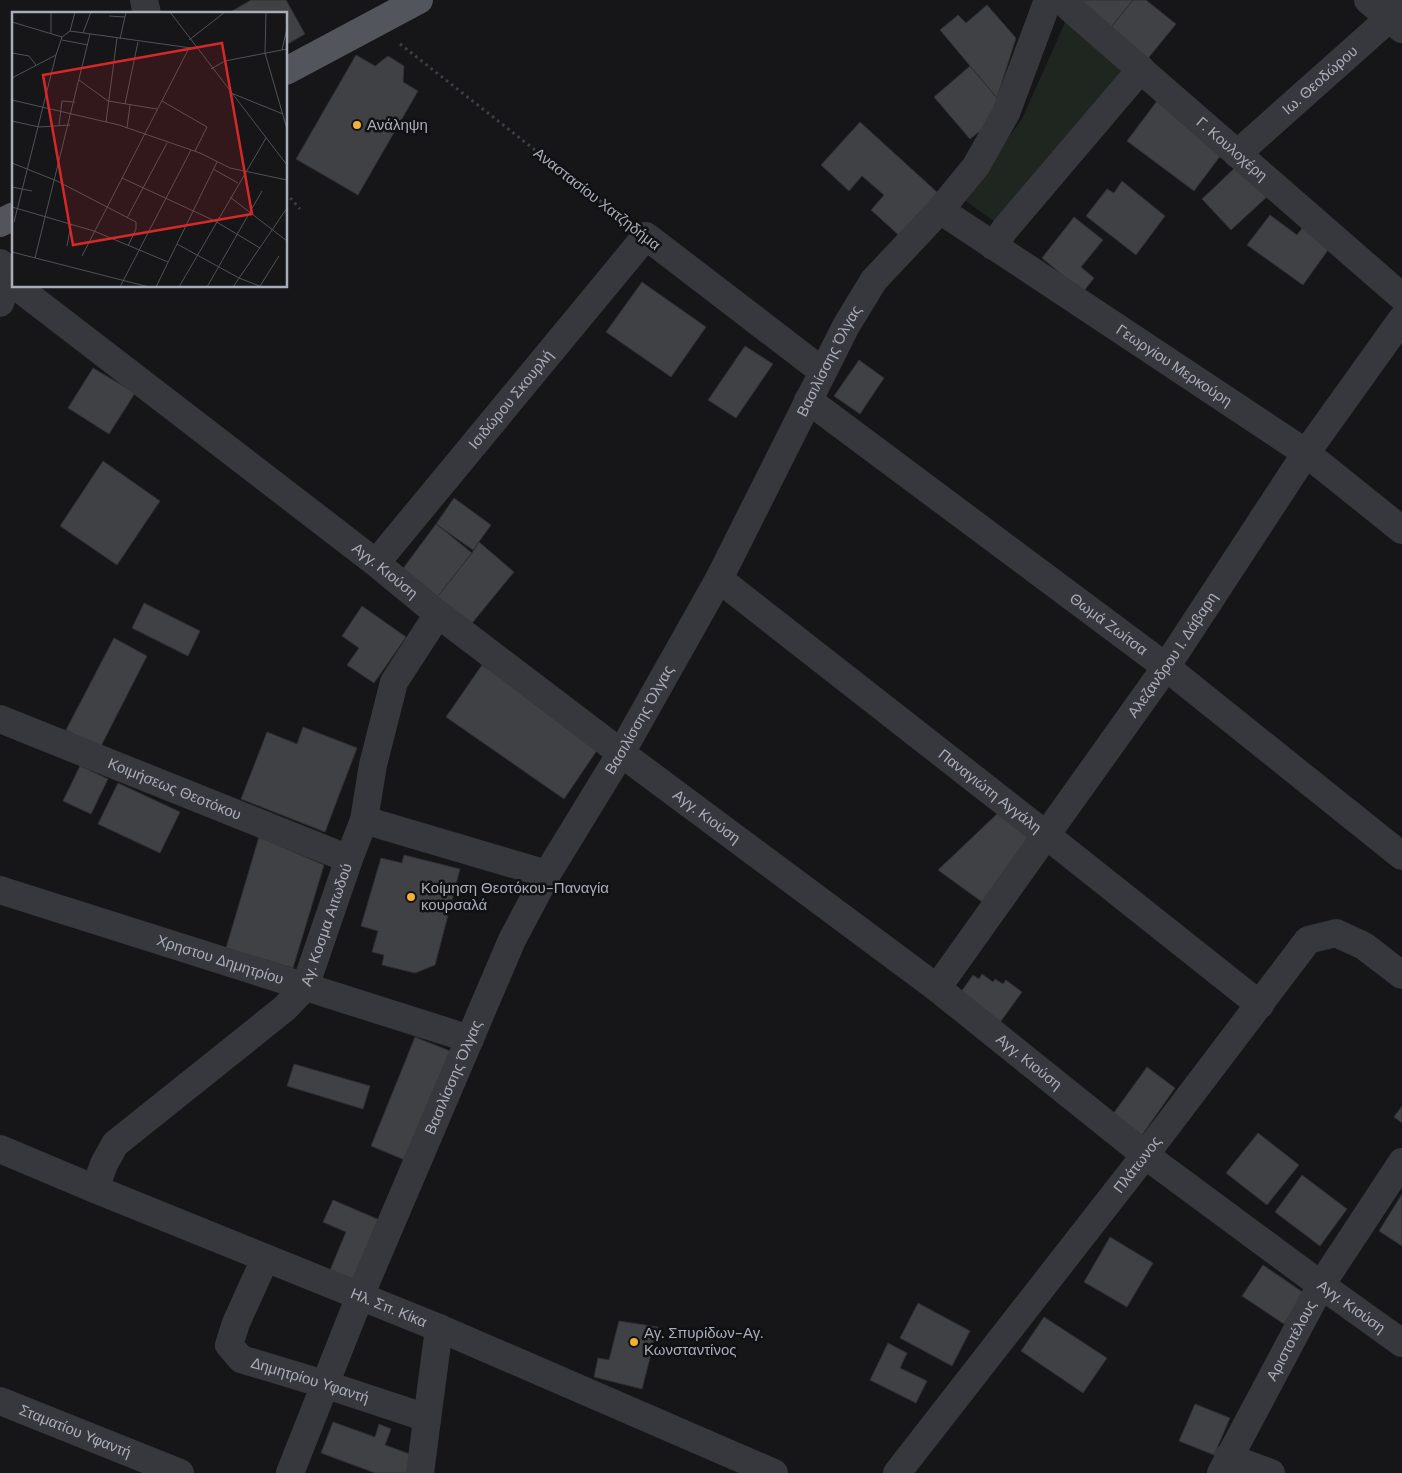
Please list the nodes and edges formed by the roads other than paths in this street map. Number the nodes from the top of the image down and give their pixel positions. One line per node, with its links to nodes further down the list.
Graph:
1 (1048, 0): 9 (street, Βασιλίσσης Όλγας)
2 (1062, 0): 6 (street, Γ. Κουλοχέρη)
3 (1368, 0): 5 (street)
4 (408, 3): 7 (main road)
5 (1398, 18): 8 (street, Ιω. Θεοδώρου)
6 (1141, 69): 8 (street, Γ. Κουλοχέρη); 13 (street)
7 (288, 70)
8 (1237, 154): 15 (street, Γ. Κουλοχέρη)
9 (940, 210): 13 (street, Γεωργίου Μερκούρη); 17 (street, Βασιλίσσης Όλγας)
10 (12, 217): 11 (main road)
11 (0, 223)
12 (646, 236): 17 (street, Αναστασίου Χατζηδήμα); 21 (street, Ισιδώρου Σκουρλή)
13 (993, 246): 19 (street, Γεωργίου Μερκούρη)
14 (15, 288): 21 (street, Αγγ. Κιούση)
15 (1402, 297)
16 (1402, 319): 19 (street, Αλεζανδρου Ι. Δάβαρη)
17 (822, 371): 18 (street, Βασιλίσσης Όλγας)
18 (808, 400): 22 (street, Βασιλίσσης Όλγας); 24 (street, Θωμά Ζωίτσα)
19 (1306, 453): 20 (street, Γεωργίου Μερκούρη); 24 (street, Αλεζανδρου Ι. Δάβαρη)
20 (1402, 530)
21 (376, 562): 23 (street, Αγγ. Κιούση)
22 (719, 579): 26 (street, Βασιλίσσης Όλγας); 28 (street, Παναγιώτη Αγγάλη)
23 (438, 614): 26 (street, Αγγ. Κιούση); 27 (street, Αγ. Κοσμα Αιτωδού)
24 (1166, 667): 28 (street, Αλεζανδρου Ι. Δάβαρη); 29 (street, Θωμά Ζωίτσα)
25 (0, 719): 30 (street, Κοιμήσεως Θεοτόκου)
26 (621, 753): 31 (street, Βασιλίσσης Όλγας); 35 (street, Αγγ. Κιούση)
27 (364, 820): 30 (street, Αγ. Κοσμα Αιτωδού); 31 (street)
28 (1046, 835): 35 (street, Αλεζανδρου Ι. Δάβαρη); 36 (street, Παναγιώτη Αγγάλη)
29 (1402, 856)
30 (349, 859): 34 (street, Αγ. Κοσμα Αιτωδού)
31 (547, 874): 37 (street, Βασιλίσσης Όλγας)
32 (0, 890): 34 (street, Χρηστου Δημητρίου)
33 (1402, 975): 36 (street, Πλάτωνος)
34 (306, 987): 37 (street, Χρηστου Δημητρίου); 41 (street, Αγ. Κοσμα Αιτωδού)
35 (936, 988): 39 (street, Αγγ. Κιούση)
36 (1260, 1005): 39 (street, Πλάτωνος)
37 (470, 1039): 44 (street, Βασιλίσσης Όλγας)
38 (0, 1149): 41 (street, Ηλ. Σπ. Κίκα)
39 (1145, 1155): 43 (street, Αγγ. Κιούση); 55 (street, Πλάτωνος)
40 (1402, 1162): 43 (street, Αριστοτέλους)
41 (95, 1189): 42 (street, Ηλ. Σπ. Κίκα)
42 (265, 1259): 44 (street, Ηλ. Σπ. Κίκα); 47 (street, Δημητρίου Υφαντή)
43 (1321, 1285): 46 (street, Αγγ. Κιούση); 50 (street, Αριστοτέλους)
44 (360, 1296): 45 (street, Ηλ. Σπ. Κίκα); 47 (street, Βασιλίσσης Όλγας)
45 (439, 1328): 49 (street); 54 (street, Ηλ. Σπ. Κίκα)
46 (1402, 1343)
47 (324, 1384): 49 (street, Δημητρίου Υφαντή); 52 (street, Βασιλίσσης Όλγας)
48 (0, 1401): 51 (street, Σταματίου Υφαντή)
49 (427, 1418): 53 (street)
50 (1224, 1465): 56 (street)
51 (180, 1473)
52 (290, 1473)
53 (420, 1473)
54 (774, 1473)
55 (897, 1473)
56 (1271, 1473)

